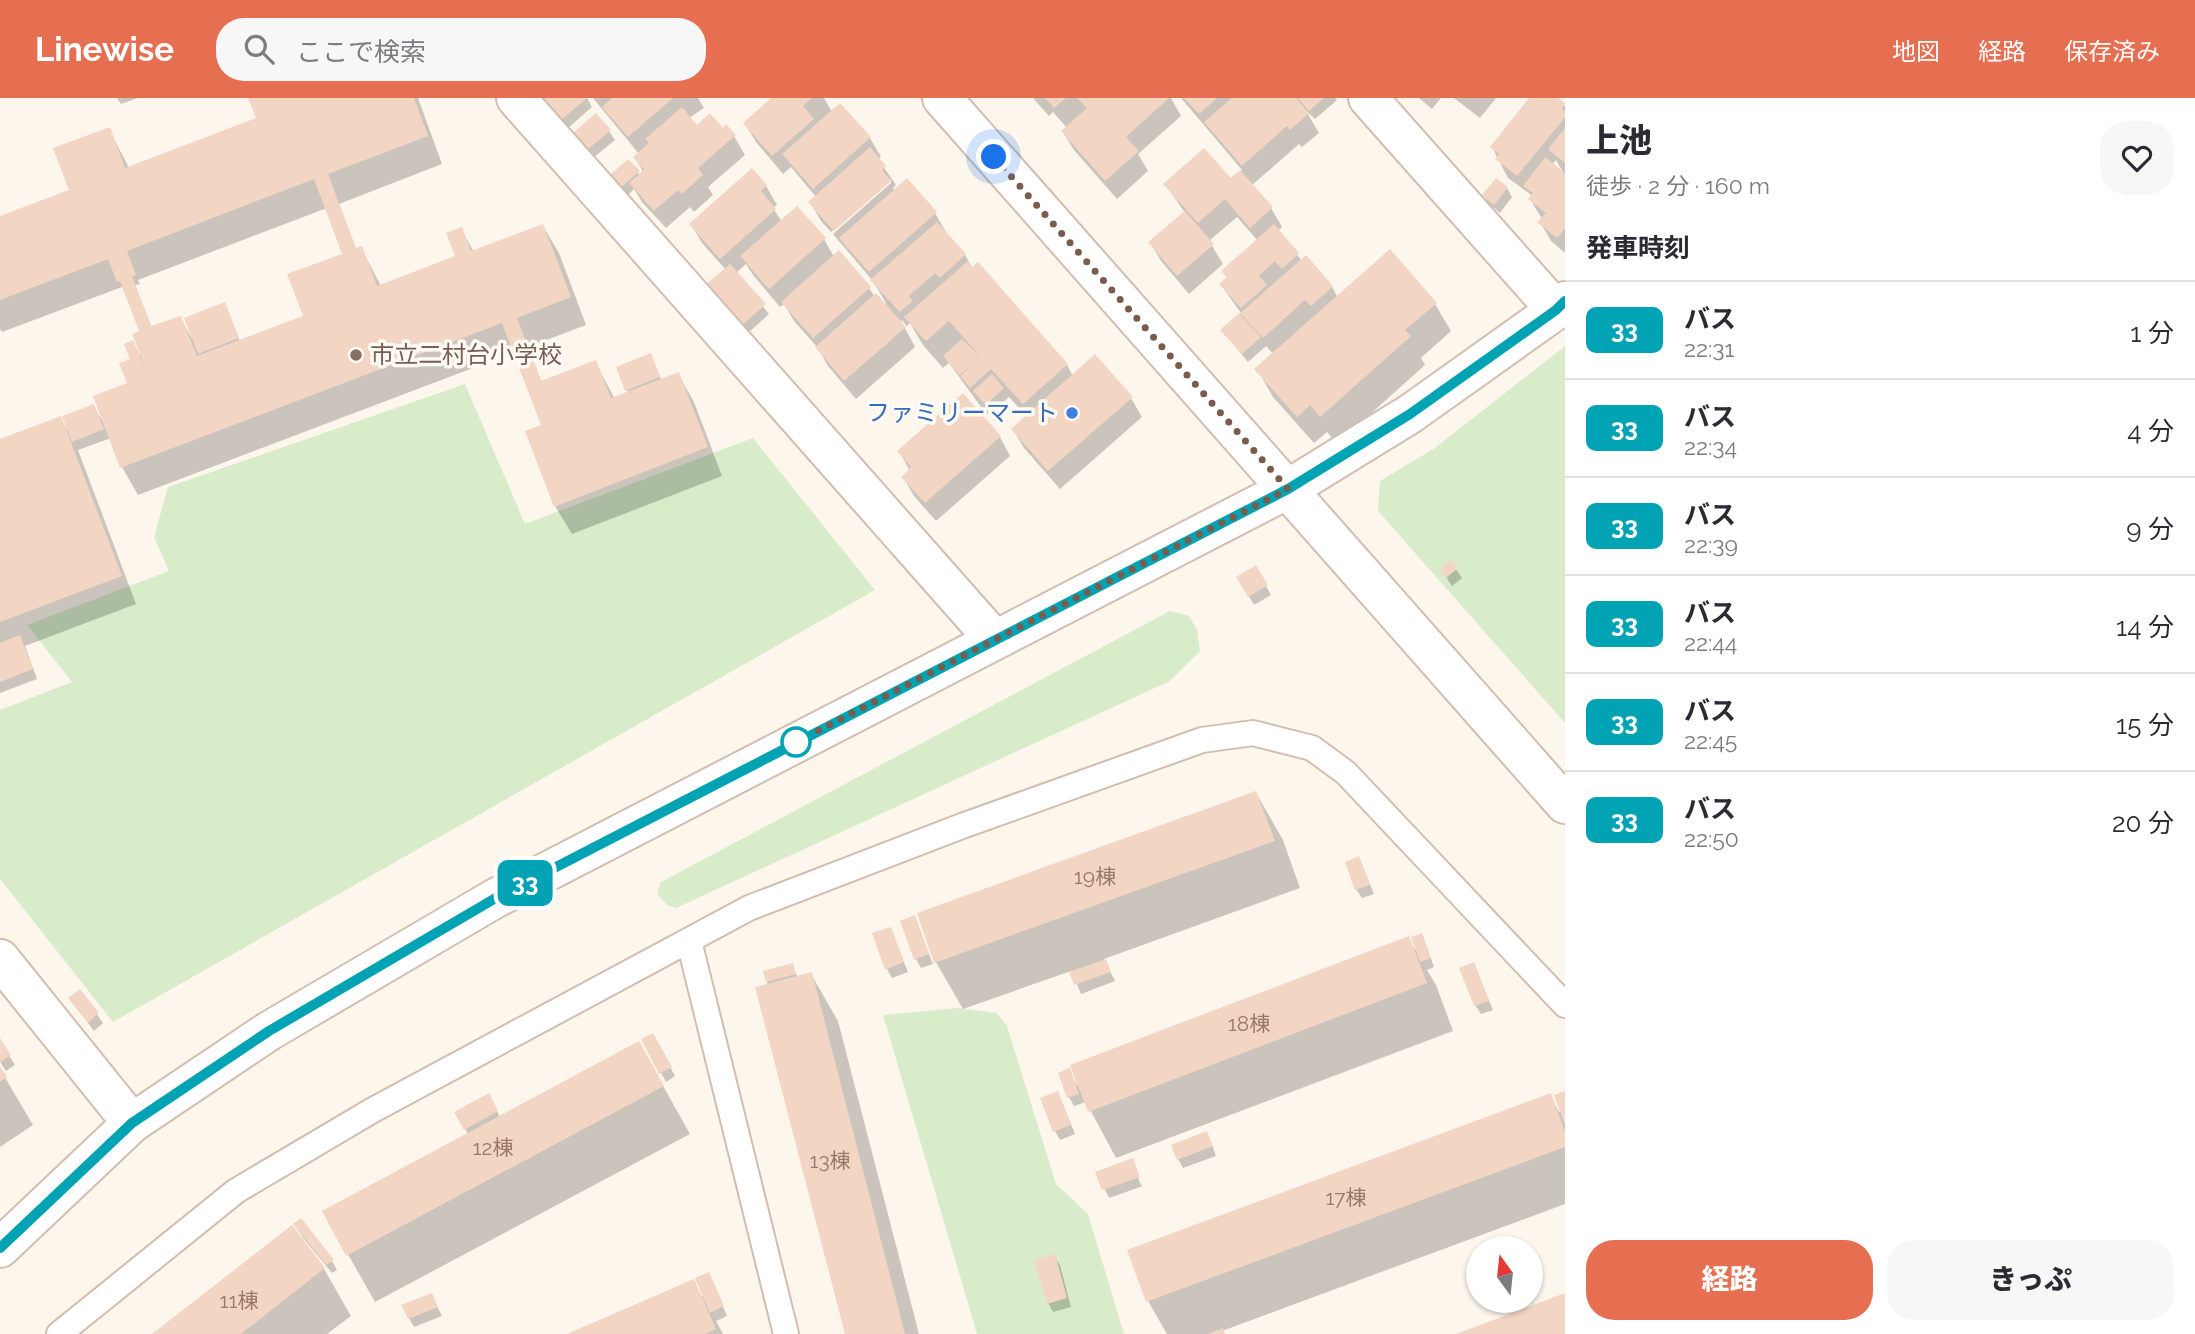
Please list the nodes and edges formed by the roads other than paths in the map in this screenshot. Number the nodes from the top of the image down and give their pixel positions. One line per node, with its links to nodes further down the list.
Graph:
1 (516, 98): 6 (street)
2 (942, 98): 5 (street)
3 (1368, 98): 4 (street)
4 (1560, 306): 5 (street)
5 (1288, 489): 6 (street); 7 (street)
6 (994, 639): 11 (street)
7 (1565, 804)
8 (689, 941): 10 (lane); 13 (lane); 14 (lane)
9 (0, 959): 11 (street)
10 (1565, 1005)
11 (132, 1123): 12 (street)
12 (0, 1248)
13 (59, 1334)
14 (786, 1334)

